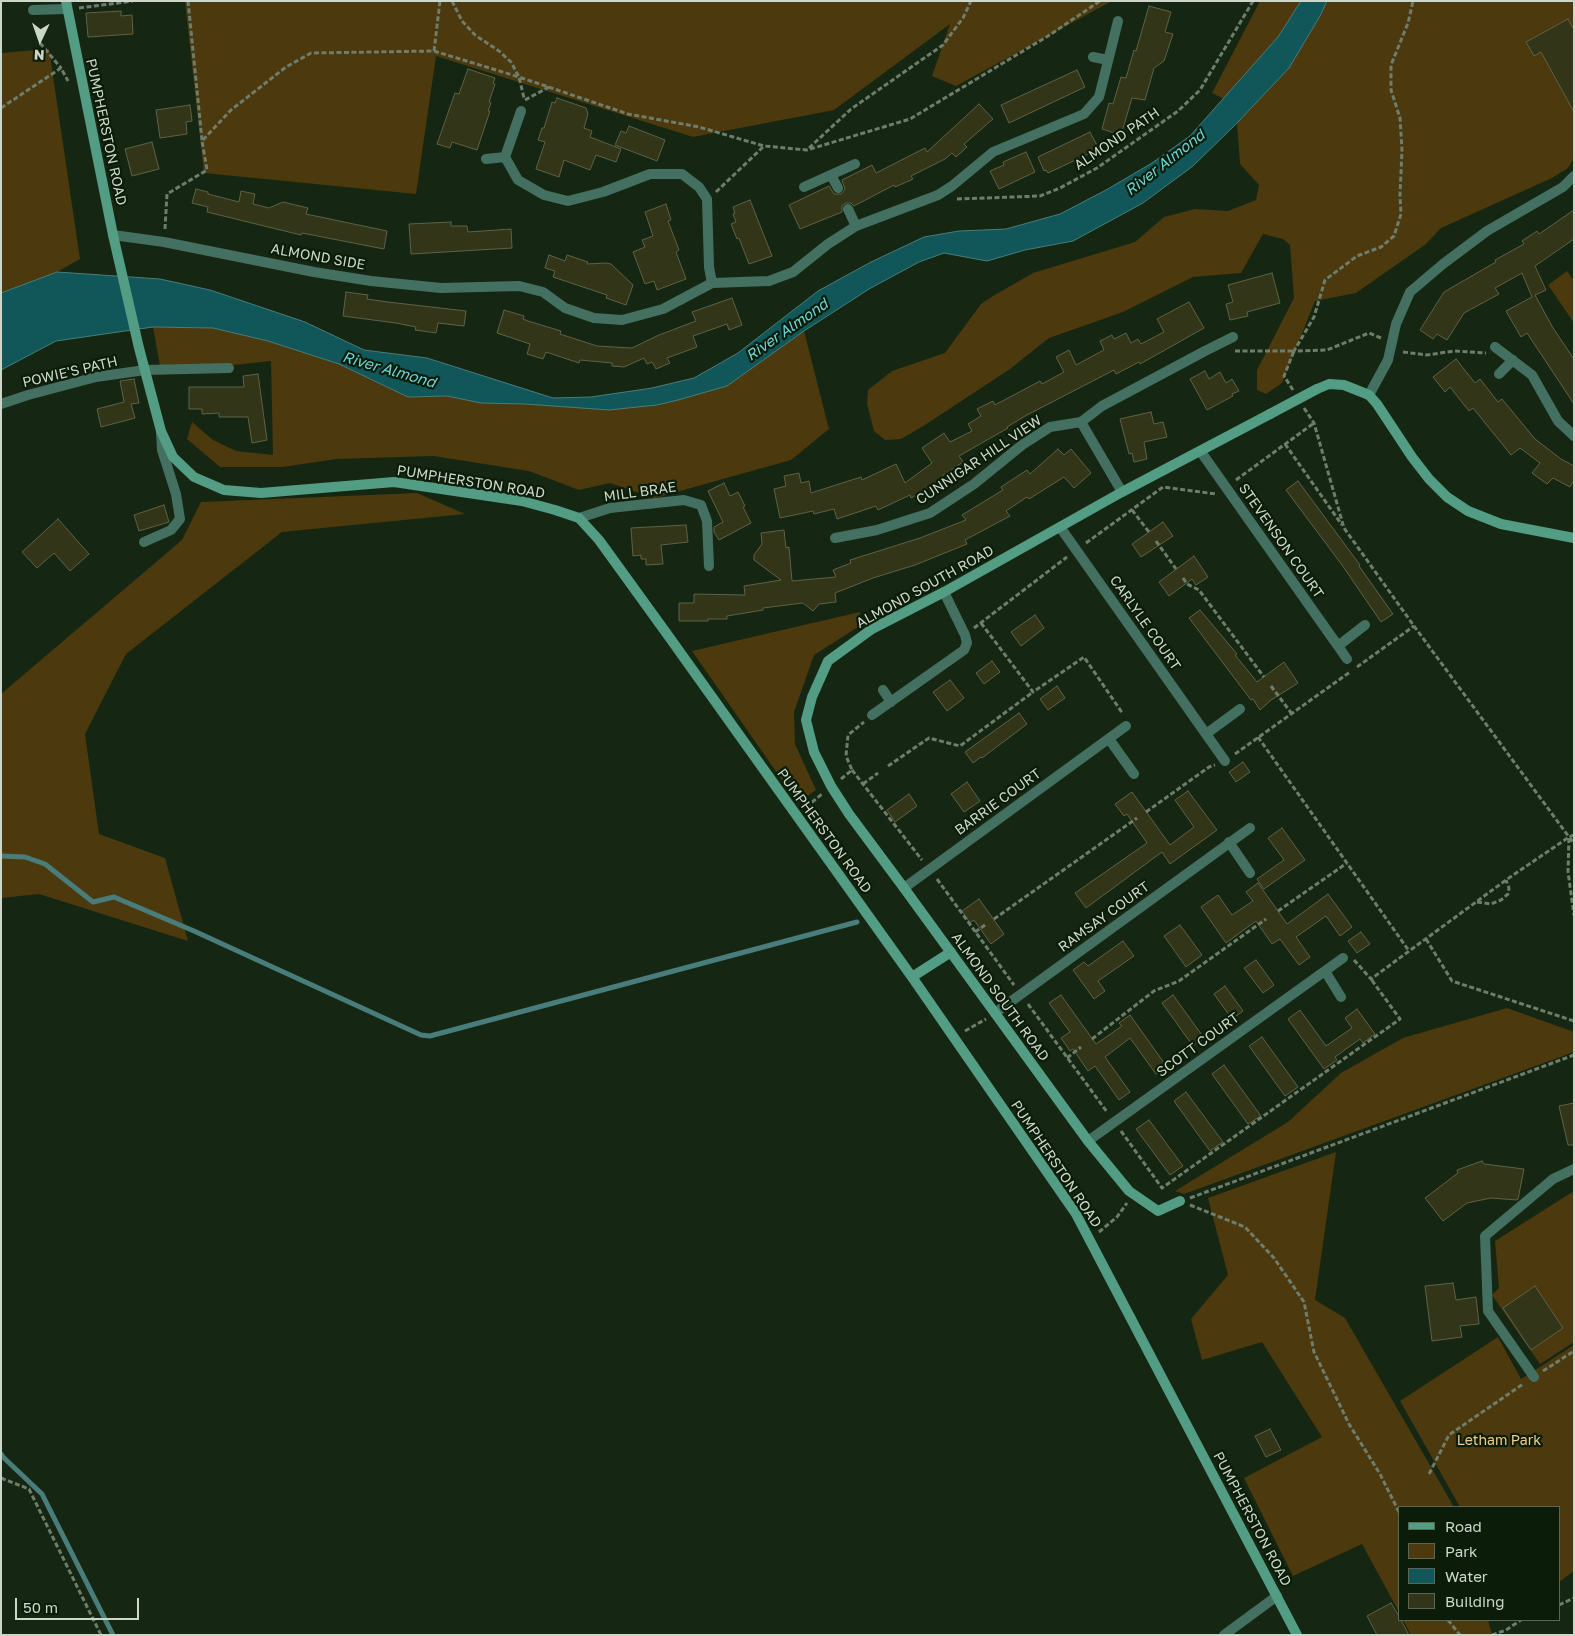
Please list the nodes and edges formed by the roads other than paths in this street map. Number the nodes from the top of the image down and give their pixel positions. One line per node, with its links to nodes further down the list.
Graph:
1 (66, 5): 2 (street); 16 (main road, PUMPHERSTON ROAD)
2 (32, 10)
3 (1118, 21): 5 (street)
4 (1092, 57): 5 (street)
5 (1108, 60): 15 (street)
6 (521, 111): 7 (street)
7 (505, 157): 8 (street); 17 (street)
8 (486, 159)
9 (855, 164): 10 (street)
10 (831, 174): 12 (street); 13 (street)
11 (1574, 176): 24 (street)
12 (804, 187)
13 (838, 188)
14 (848, 209): 15 (street)
15 (856, 226): 17 (street)
16 (113, 235): 17 (street, ALMOND SIDE); 22 (main road, PUMPHERSTON ROAD)
17 (712, 283)
18 (1233, 337): 26 (street, CUNNIGAR HILL VIEW)
19 (1495, 347): 20 (street)
20 (1513, 360): 23 (street); 28 (street)
21 (229, 368): 22 (street, POWIE'S PATH)
22 (145, 370): 25 (street, POWIE'S PATH); 27 (main road, PUMPHERSTON ROAD)
23 (1499, 374)
24 (1369, 395): 29 (main road, ALMOND SOUTH ROAD, bridge); 34 (main road)
25 (1, 404)
26 (1081, 422): 30 (street); 33 (street, CUNNIGAR HILL VIEW)
27 (160, 431): 31 (main road, PUMPHERSTON ROAD); 35 (street)
28 (1574, 436)
29 (1201, 452): 30 (main road, ALMOND SOUTH ROAD); 39 (street, STEVENSON COURT)
30 (1122, 492): 32 (main road, ALMOND SOUTH ROAD)
31 (580, 518): 36 (street, MILL BRAE); 57 (main road, PUMPHERSTON ROAD)
32 (1060, 527): 37 (main road, ALMOND SOUTH ROAD); 46 (street, CARLYLE COURT)
33 (835, 538)
34 (1574, 538)
35 (144, 542)
36 (709, 566)
37 (944, 592): 42 (street); 53 (main road, ALMOND SOUTH ROAD)
38 (1365, 625): 39 (street)
39 (1338, 646): 40 (street, STEVENSON COURT)
40 (1347, 659)
41 (883, 690): 42 (street)
42 (891, 702): 44 (street)
43 (1240, 710): 46 (street)
44 (872, 715)
45 (1126, 726): 47 (street, BARRIE COURT)
46 (1206, 734): 48 (street, CARLYLE COURT)
47 (1108, 739): 49 (street); 53 (street, BARRIE COURT)
48 (1225, 761)
49 (1134, 774)
50 (1250, 828): 51 (street, RAMSAY COURT)
51 (1229, 842): 52 (street); 59 (street, RAMSAY COURT)
52 (1250, 873)
53 (904, 888): 54 (main road, ALMOND SOUTH ROAD)
54 (951, 952): 57 (main road); 59 (main road, ALMOND SOUTH ROAD)
55 (1343, 958): 56 (street, SCOTT COURT)
56 (1325, 971): 58 (street); 60 (street, SCOTT COURT)
57 (912, 977): 64 (main road, PUMPHERSTON ROAD)
58 (1341, 997)
59 (995, 1013): 60 (main road, ALMOND SOUTH ROAD)
60 (1088, 1141): 62 (main road, ALMOND SOUTH ROAD)
61 (1574, 1169): 63 (street)
62 (1180, 1201)
63 (1534, 1377)
64 (1277, 1596): 65 (street); 66 (main road, PUMPHERSTON ROAD)
65 (1224, 1635)
66 (1297, 1635)

